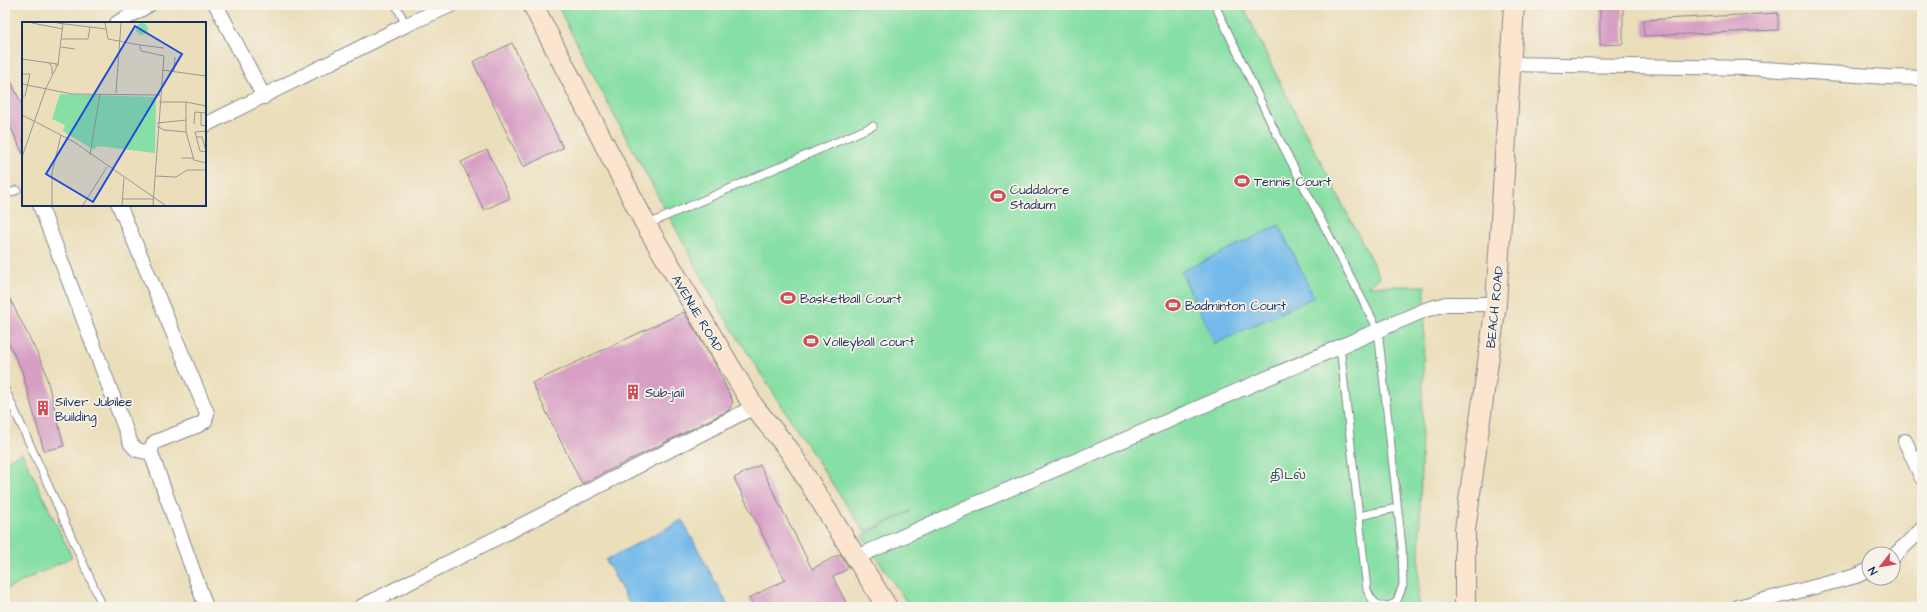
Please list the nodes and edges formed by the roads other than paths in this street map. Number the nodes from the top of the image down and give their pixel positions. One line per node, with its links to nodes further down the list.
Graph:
1 (149, 5): 8 (street)
2 (216, 5): 12 (street)
3 (396, 5): 9 (lane)
4 (451, 5): 9 (street)
5 (532, 5): 19 (street, AVENUE ROAD)
6 (1215, 5): 21 (lane)
7 (1514, 5): 10 (street, BEACH ROAD)
8 (118, 22)
9 (406, 25): 12 (street)
10 (1511, 64): 11 (street); 20 (street, BEACH ROAD)
11 (1922, 78)
12 (264, 97): 13 (street)
13 (206, 125)
14 (873, 126): 19 (lane)
15 (17, 190): 16 (lane)
16 (5, 195)
17 (40, 206): 26 (street)
18 (119, 206): 26 (street)
19 (646, 225): 24 (street, AVENUE ROAD)
20 (1496, 304): 21 (street); 38 (street, BEACH ROAD)
21 (1378, 330): 22 (street); 28 (lane)
22 (1340, 346): 29 (lane); 32 (street)
23 (5, 388): 34 (lane)
24 (754, 407): 32 (street, AVENUE ROAD); 36 (street)
25 (1905, 441): 27 (street)
26 (152, 453): 35 (street)
27 (1922, 478)
28 (1397, 508): 29 (lane); 29 (lane)
29 (1359, 516)
30 (1922, 529): 31 (street)
31 (1901, 549)
32 (857, 557): 37 (street, AVENUE ROAD)
33 (1861, 574): 39 (street)
34 (103, 607)
35 (206, 607)
36 (361, 607)
37 (887, 607)
38 (1464, 607)
39 (1738, 607)

